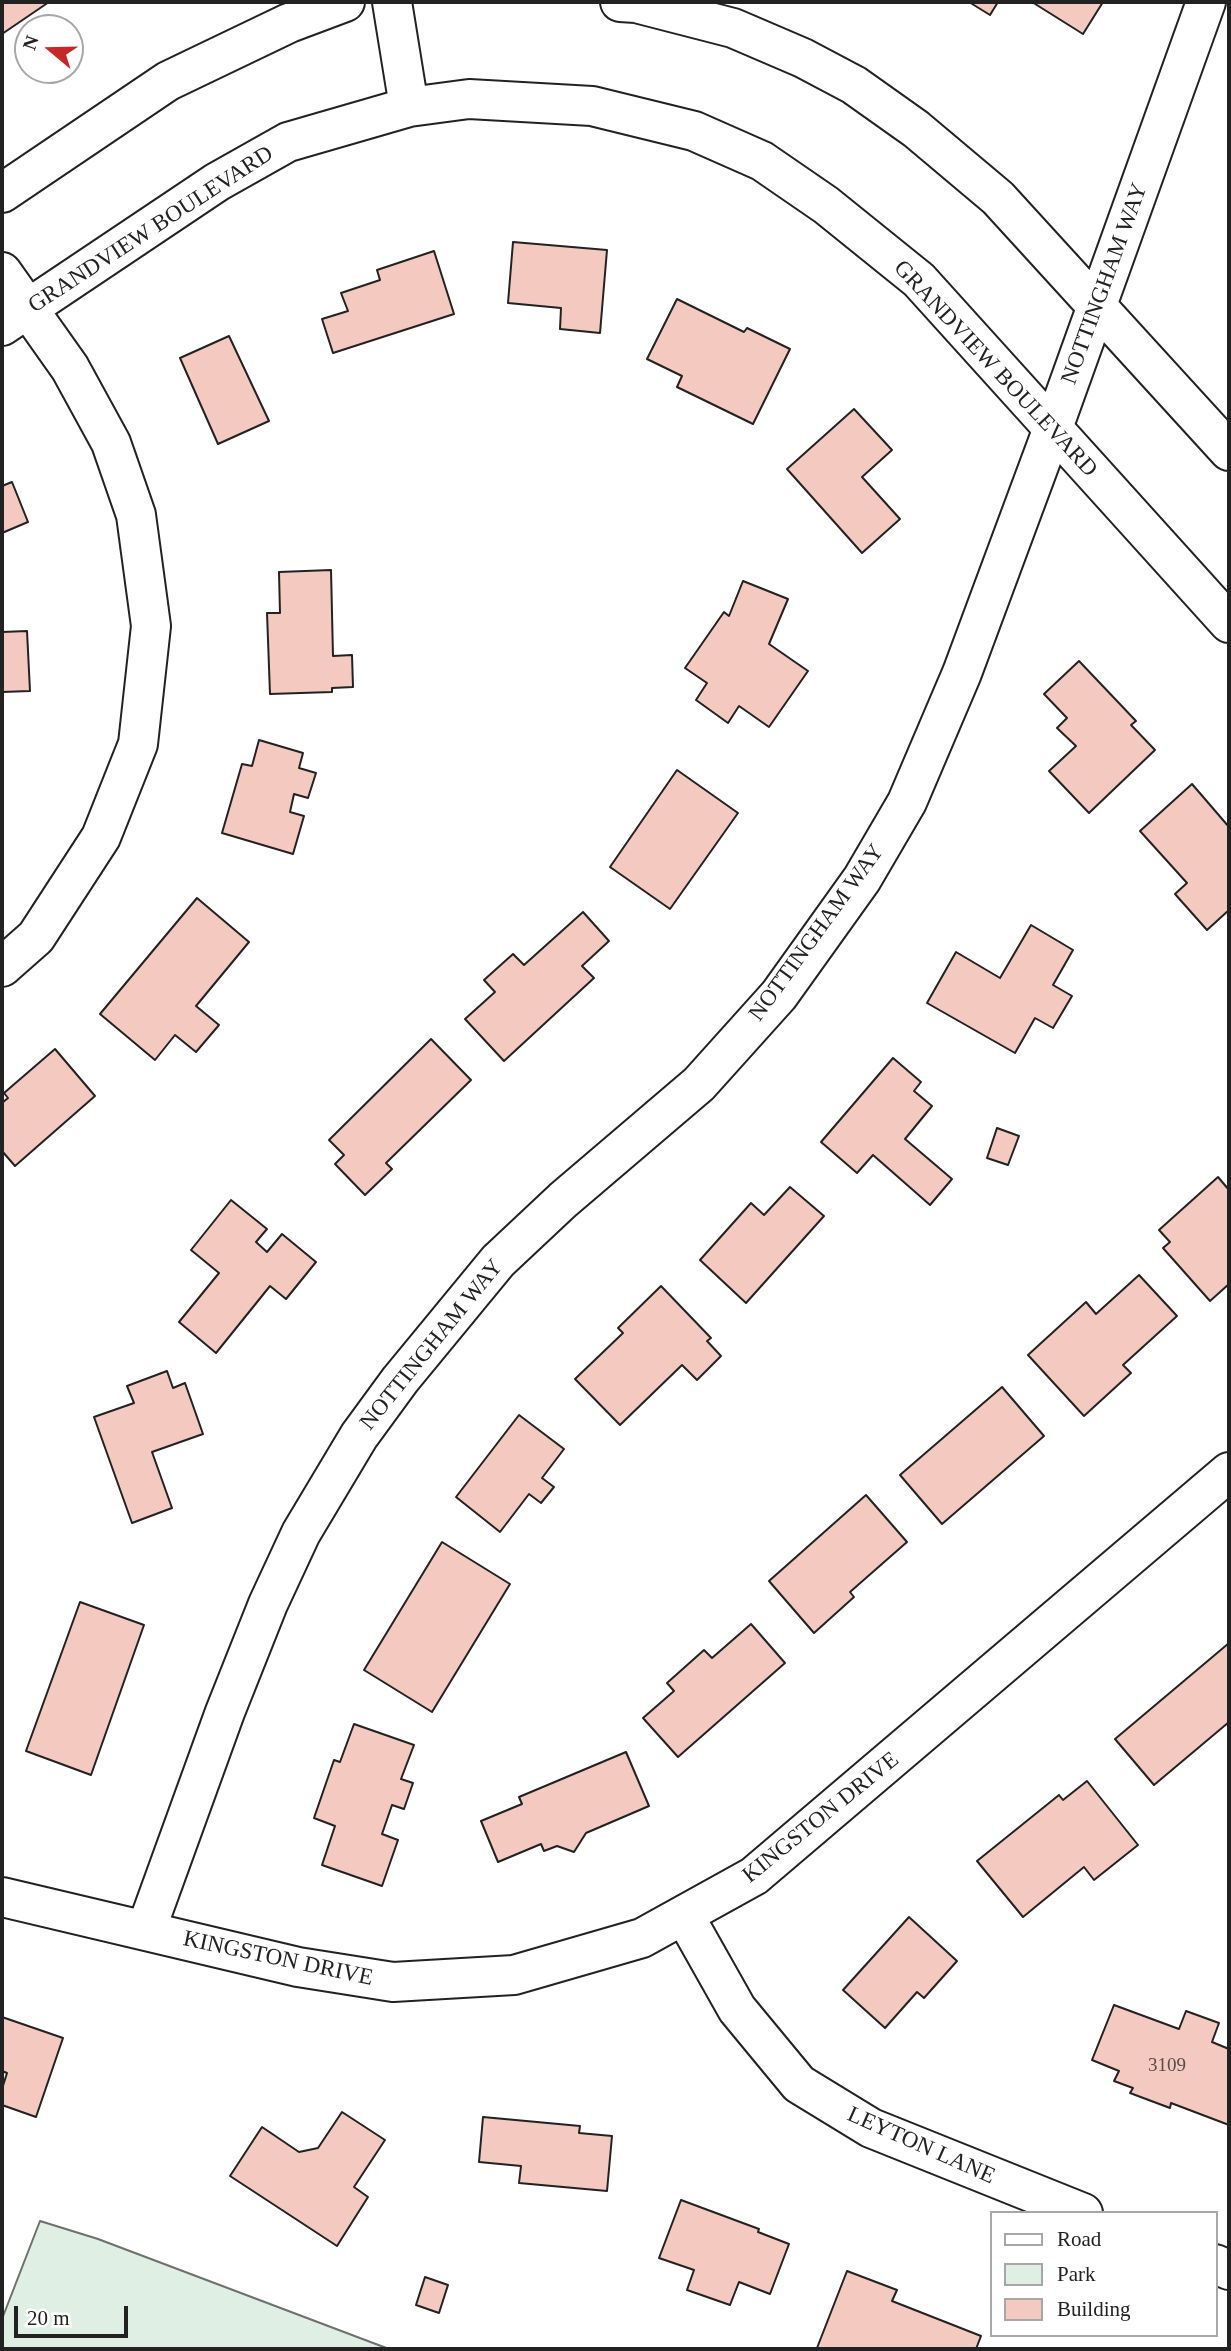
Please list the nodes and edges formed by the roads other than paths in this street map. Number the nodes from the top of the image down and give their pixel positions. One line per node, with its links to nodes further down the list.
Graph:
1 (345, 2): 6 (street)
2 (392, 2): 5 (street)
3 (621, 2): 8 (street)
4 (1206, 2): 8 (street, NOTTINGHAM WAY)
5 (409, 107): 9 (street, GRANDVIEW BOULEVARD); 10 (street, GRANDVIEW BOULEVARD)
6 (2, 193)
7 (2, 272): 9 (street)
8 (1097, 304): 10 (street, NOTTINGHAM WAY); 11 (street)
9 (14, 317): 13 (street)
10 (1053, 428): 12 (street, GRANDVIEW BOULEVARD); 17 (street, NOTTINGHAM WAY)
11 (1229, 451)
12 (1229, 623)
13 (2, 967)
14 (1229, 1472): 16 (street, KINGSTON DRIVE)
15 (2, 1897): 17 (street, KINGSTON DRIVE)
16 (684, 1915): 17 (street, KINGSTON DRIVE); 18 (street, LEYTON LANE)
17 (146, 1930)
18 (1078, 2211)

